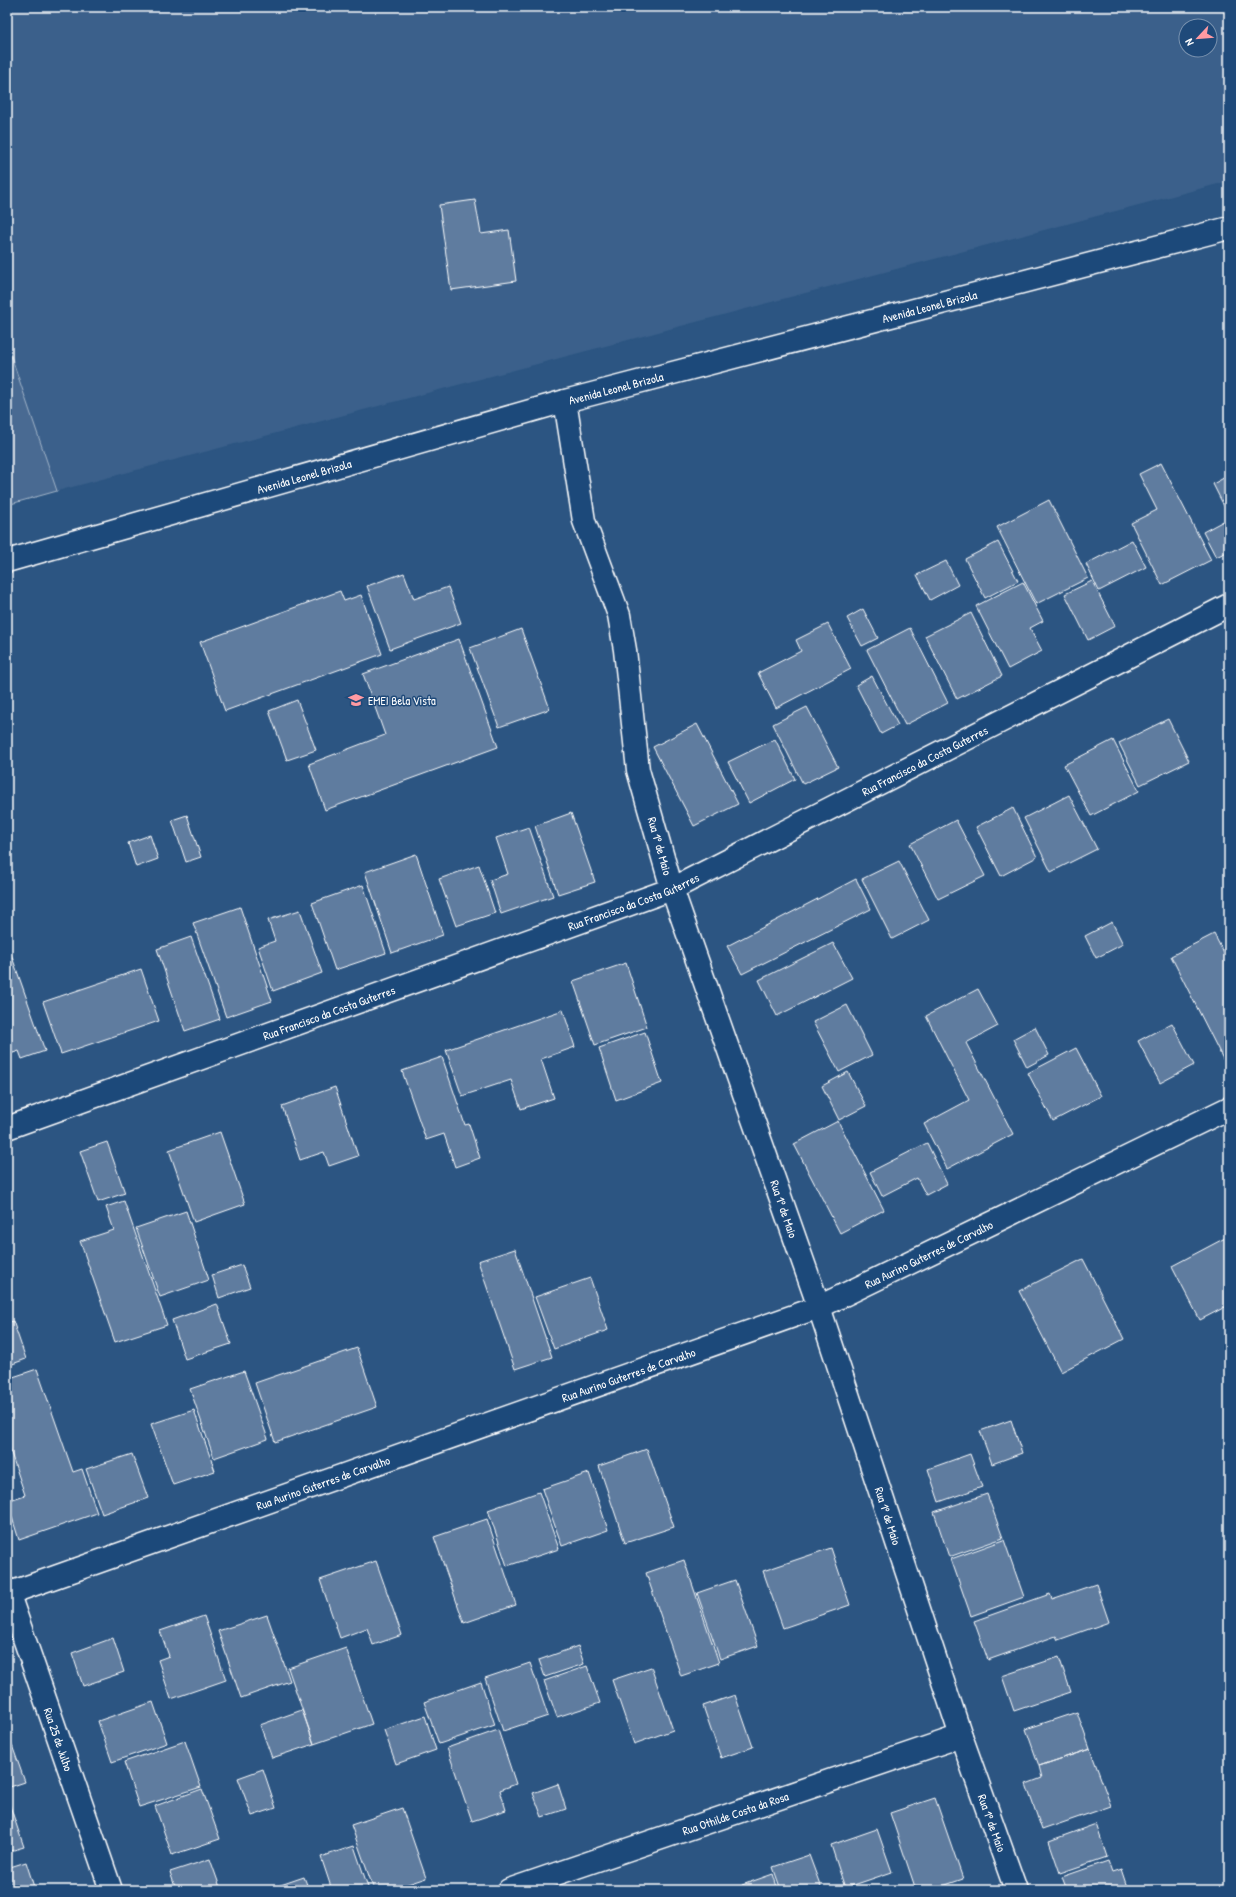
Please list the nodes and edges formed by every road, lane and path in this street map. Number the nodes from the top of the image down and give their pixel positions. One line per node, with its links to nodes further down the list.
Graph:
1 (1229, 228): 2 (street, Avenida Leonel Brizola)
2 (565, 401): 3 (street, Avenida Leonel Brizola); 5 (street, Rua 1º de Maio)
3 (7, 561)
4 (1229, 606): 5 (street, Rua Francisco da Costa Guterres)
5 (672, 889): 7 (street, Rua Francisco da Costa Guterres); 8 (street, Rua 1º de Maio)
6 (1229, 1108): 8 (street, Rua Aurino Guterres de Carvalho)
7 (7, 1128)
8 (819, 1307): 9 (street, Rua Aurino Guterres de Carvalho); 10 (street, Rua 1º de Maio)
9 (8, 1592): 11 (street, Rua 25 de Julho)
10 (961, 1736): 12 (street, Rua Othilde Costa da Rosa); 13 (street, Rua 1º de Maio)
11 (110, 1890)
12 (509, 1890)
13 (1016, 1890)

